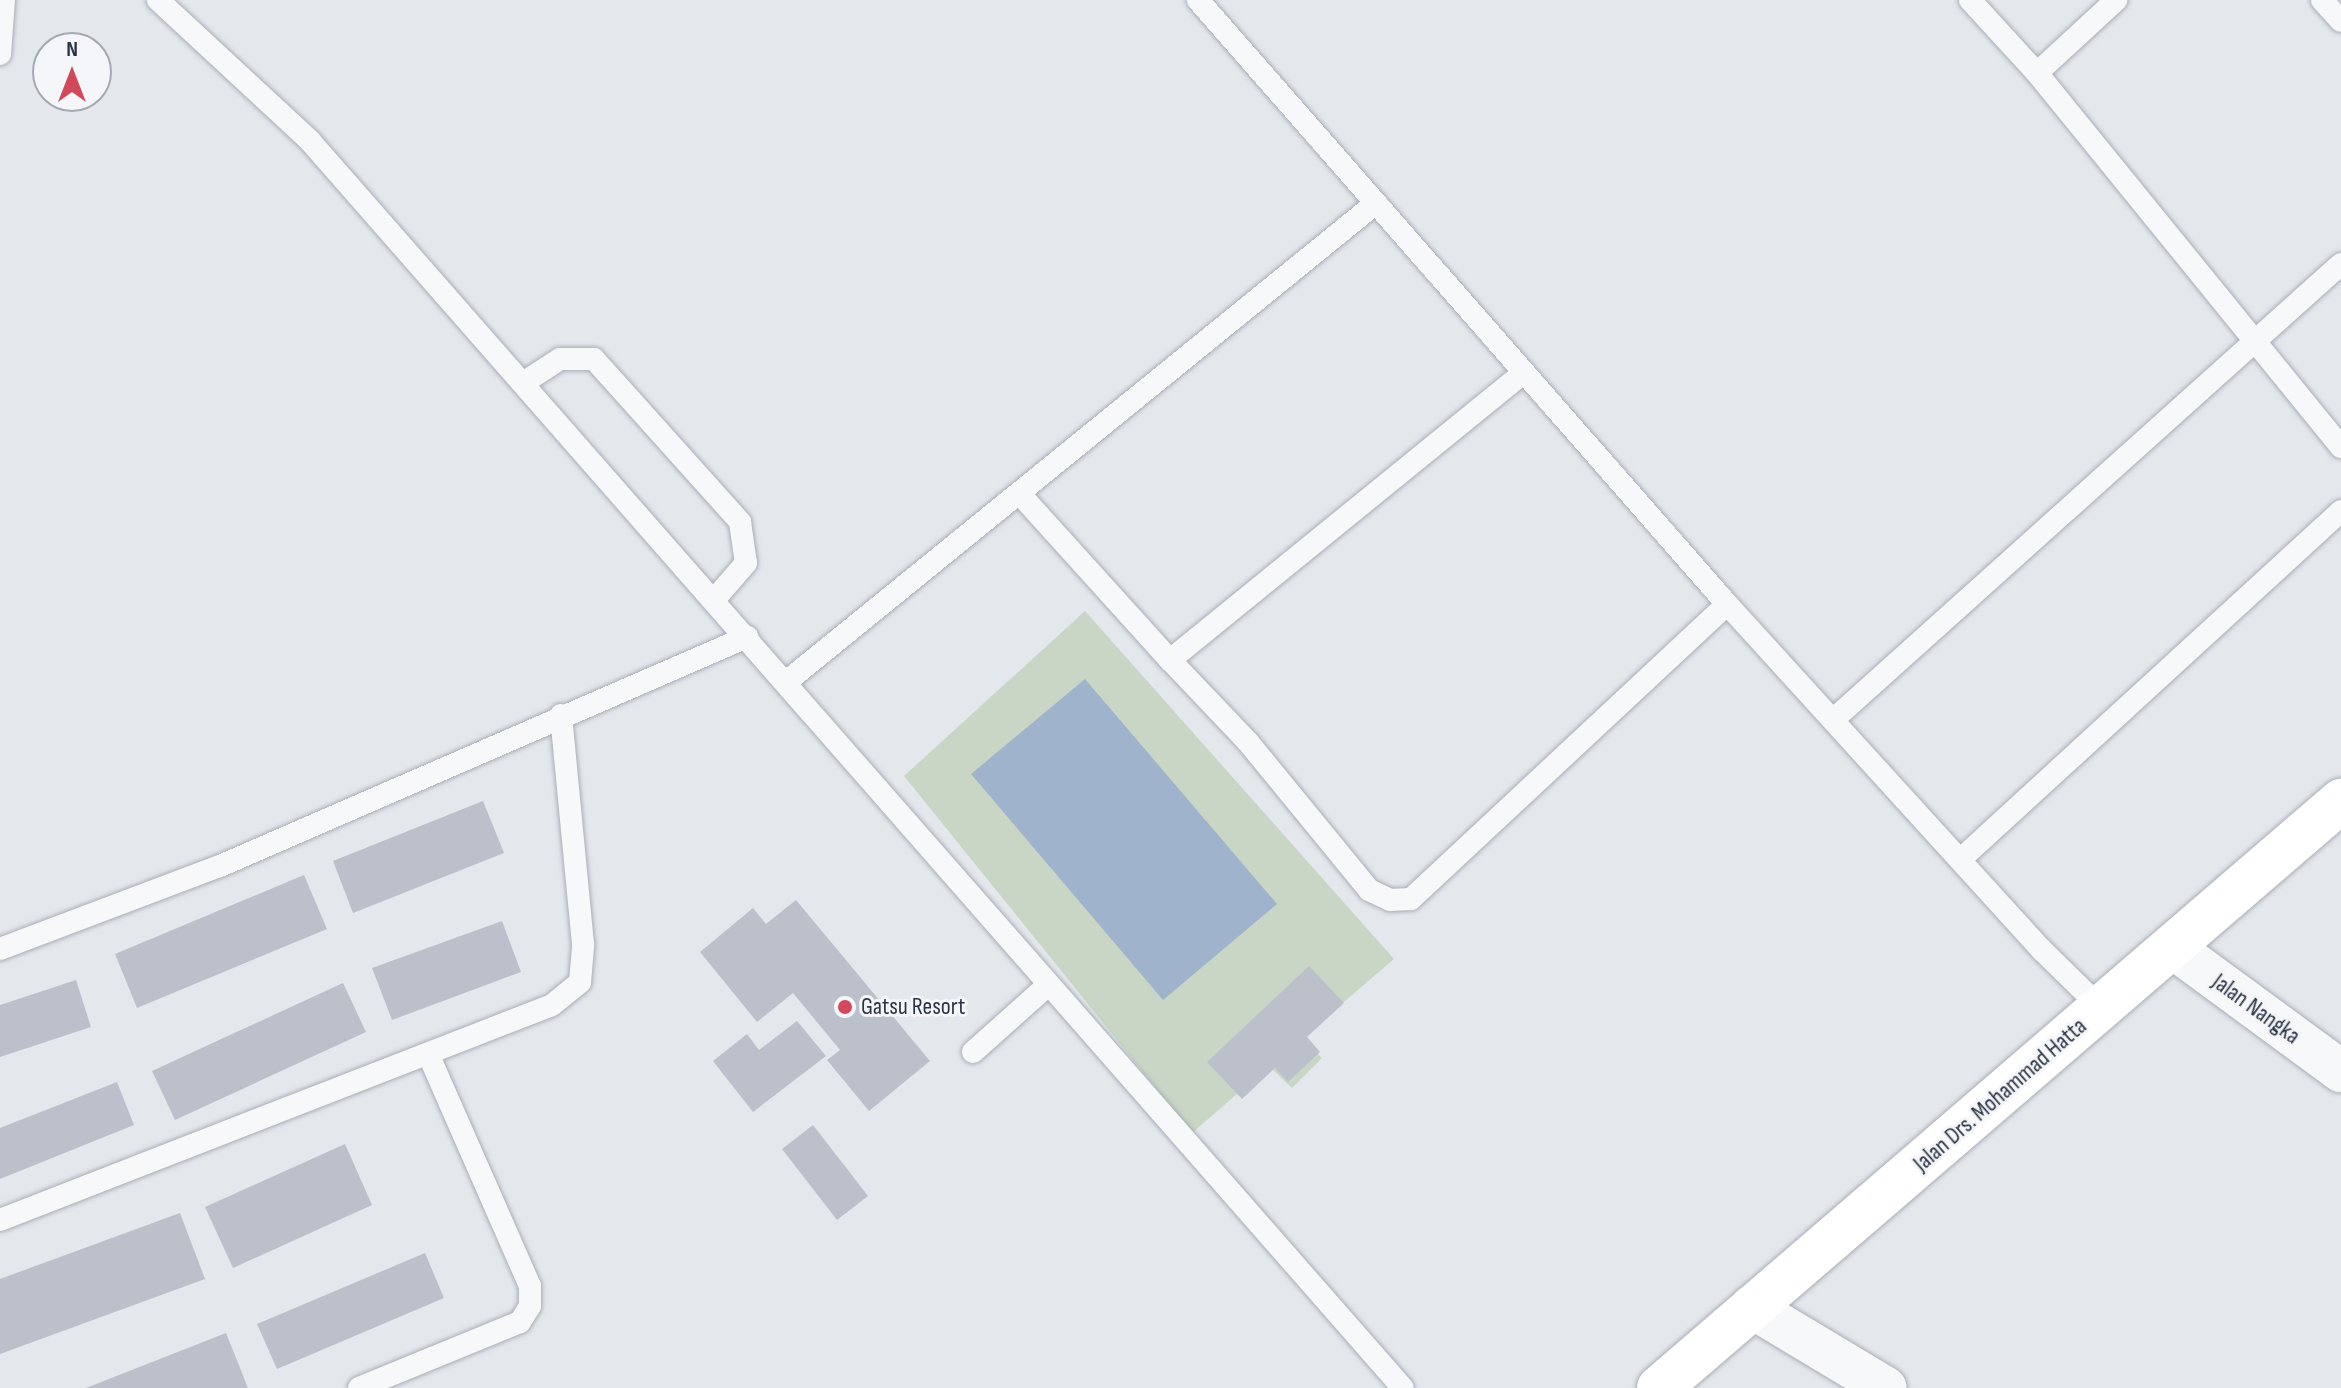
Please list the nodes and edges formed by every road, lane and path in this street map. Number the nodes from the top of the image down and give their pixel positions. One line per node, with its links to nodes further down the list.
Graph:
1 (4, 0): 8 (lane)
2 (158, 0): 14 (lane)
3 (1198, 0): 10 (lane)
4 (1970, 0): 9 (lane)
5 (2116, 0): 9 (lane)
6 (2322, 0): 7 (lane)
7 (2341, 21)
8 (0, 54)
9 (2037, 73): 12 (lane)
10 (1376, 203): 13 (lane); 16 (lane)
11 (2341, 264): 12 (lane)
12 (2255, 341): 15 (lane); 24 (lane)
13 (1524, 372): 19 (lane); 21 (lane)
14 (523, 383): 18 (lane); 18 (lane)
15 (2341, 447)
16 (1019, 493): 21 (lane); 22 (lane)
17 (2341, 511): 26 (lane)
18 (714, 600): 20 (lane)
19 (1727, 604): 21 (lane); 24 (lane)
20 (747, 637): 22 (lane); 23 (lane)
21 (1170, 660)
22 (786, 682): 29 (lane)
23 (561, 715): 28 (lane); 32 (lane)
24 (1834, 719): 26 (lane)
25 (2341, 801): 27 (main road, Jalan Drs. Mohammad Hatta)
26 (1962, 858): 30 (lane)
27 (2172, 947): 30 (main road, Jalan Drs. Mohammad Hatta); 33 (street, Jalan Nangka)
28 (0, 949)
29 (1048, 985): 31 (lane); 37 (lane)
30 (2101, 1008): 35 (main road, Jalan Drs. Mohammad Hatta)
31 (973, 1052)
32 (428, 1054): 34 (lane); 36 (lane)
33 (2341, 1071)
34 (0, 1220)
35 (1751, 1307): 38 (main road, Jalan Drs. Mohammad Hatta); 39 (street)
36 (359, 1388)
37 (1403, 1388)
38 (1659, 1388)
39 (1886, 1388)

